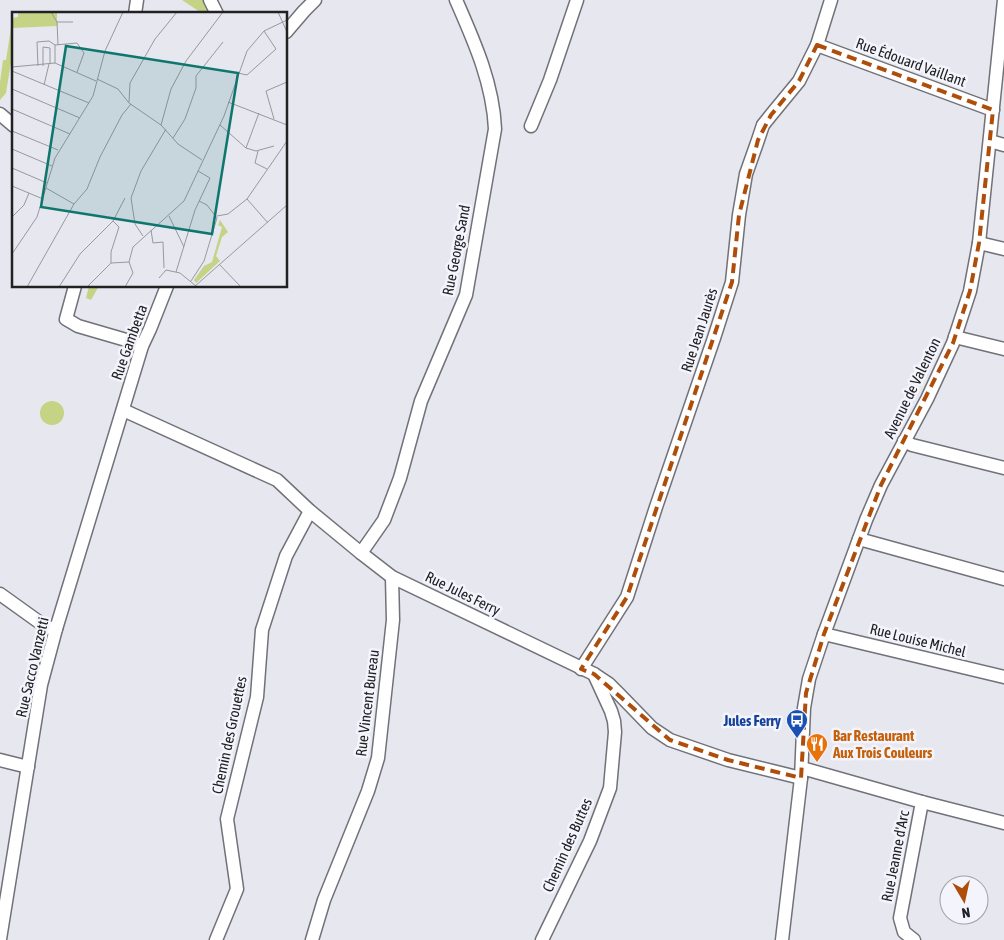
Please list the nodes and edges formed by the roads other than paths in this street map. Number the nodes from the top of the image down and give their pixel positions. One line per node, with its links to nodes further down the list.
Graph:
1 (210, 0): 7 (street)
2 (316, 0): 8 (street)
3 (456, 0): 29 (street, Rue George Sand)
4 (577, 0): 14 (street)
5 (831, 0): 10 (street, Rue Jean Jaurès)
6 (1004, 0): 9 (street, Avenue de Valenton)
7 (216, 12)
8 (288, 30)
9 (1002, 44): 11 (street, Avenue de Valenton)
10 (817, 45): 11 (street, Rue Édouard Vaillant); 35 (street, Rue Jean Jaurès)
11 (993, 110): 15 (street, Avenue de Valenton)
12 (0, 114): 13 (street)
13 (12, 124)
14 (531, 126)
15 (990, 142): 16 (street); 17 (street, Avenue de Valenton)
16 (1004, 145)
17 (980, 243): 18 (street); 21 (street, Avenue de Valenton)
18 (1004, 249)
19 (74, 288): 22 (street)
20 (166, 288): 22 (street, Rue Gambetta)
21 (955, 338): 23 (street); 25 (street, Avenue de Valenton)
22 (142, 346): 24 (street, Rue Gambetta)
23 (1004, 349)
24 (123, 410): 27 (street, Rue Jules Ferry); 33 (street, Rue Sacco Vanzetti)
25 (904, 441): 26 (street); 28 (street, Avenue de Valenton)
26 (1004, 468)
27 (310, 512): 29 (street, Rue Jules Ferry); 44 (street, Chemin des Grouettes)
28 (859, 539): 31 (street); 34 (street, Avenue de Valenton)
29 (360, 554): 30 (street, Rue Jules Ferry)
30 (392, 577): 35 (street, Rue Jules Ferry); 45 (street, Rue Vincent Bureau)
31 (1004, 579)
32 (0, 594): 33 (street)
33 (56, 629): 39 (street, Rue Sacco Vanzetti)
34 (824, 634): 37 (street, Rue Louise Michel); 40 (street, Avenue de Valenton)
35 (581, 669): 36 (street, Rue Jules Ferry)
36 (594, 674): 40 (street, Rue Jules Ferry); 46 (street, Chemin des Buttes)
37 (1004, 677)
38 (0, 760): 39 (street)
39 (28, 767): 43 (street, Rue Sacco Vanzetti)
40 (801, 773): 41 (street, Rue Jules Ferry); 47 (street, Avenue de Valenton)
41 (922, 802): 42 (street, Rue Jules Ferry); 48 (street, Rue Jeanne d'Arc)
42 (1004, 823)
43 (0, 939)
44 (216, 940)
45 (312, 940)
46 (542, 940)
47 (782, 940)
48 (914, 940)

